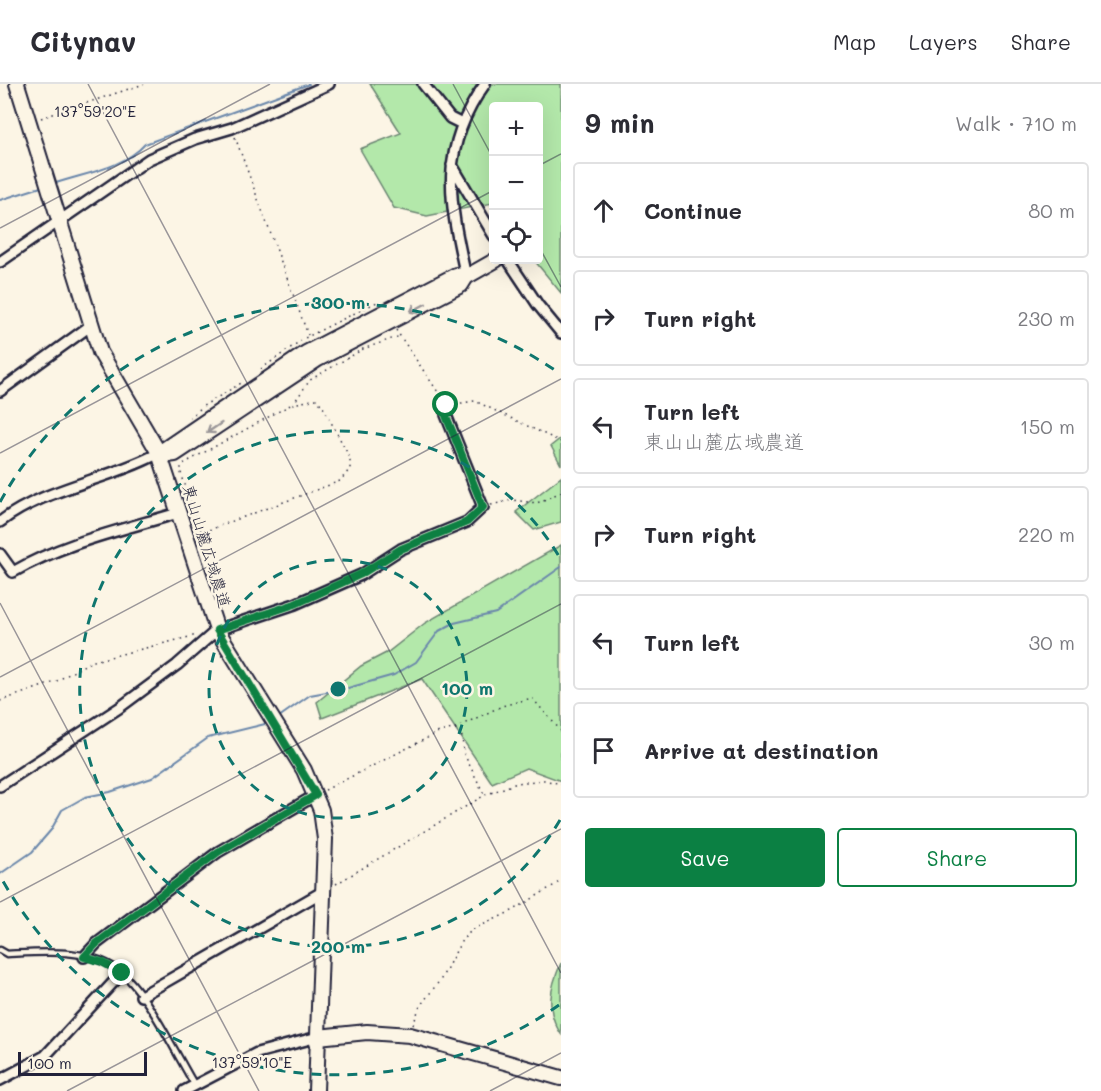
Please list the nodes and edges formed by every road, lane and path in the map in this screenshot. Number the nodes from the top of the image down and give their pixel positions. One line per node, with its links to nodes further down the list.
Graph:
1 (17, 84): 6 (street, 東山山麓広域農道)
2 (144, 84): 6 (path)
3 (329, 84): 8 (street)
4 (423, 84): 7 (street)
5 (485, 84): 7 (street)
6 (28, 122): 10 (street, 東山山麓広域農道)
7 (462, 124): 9 (street)
8 (232, 128): 10 (street); 20 (path)
9 (452, 165): 11 (street); 15 (street)
10 (59, 219): 12 (street); 17 (street, 東山山麓広域農道)
11 (489, 228)
12 (0, 262)
13 (489, 264): 15 (street)
14 (511, 264): 18 (street)
15 (466, 277): 16 (street, one-way to 16); 20 (street)
16 (393, 321): 19 (path); 20 (street)
17 (90, 326): 21 (street); 25 (street, 東山山麓広域農道)
18 (561, 333)
19 (400, 336): 20 (path); 23 (path)
20 (319, 360): 22 (path); 25 (street)
21 (0, 391)
22 (293, 404): 30 (path); 30 (path)
23 (446, 405): 24 (path); 27 (street)
24 (561, 442)
25 (160, 455): 28 (street, 東山山麓広域農道); 29 (street)
26 (561, 492): 27 (path)
27 (483, 507): 33 (street)
28 (178, 513): 31 (street, 東山山麓広域農道); 32 (street)
29 (0, 522)
30 (201, 533): 31 (path)
31 (187, 538): 33 (street, 東山山麓広域農道)
32 (0, 554)
33 (217, 630): 34 (path); 38 (street); 39 (street, 東山山麓広域農道)
34 (0, 701)
35 (453, 729): 36 (path); 39 (path); 40 (path)
36 (561, 731)
37 (561, 784): 40 (path)
38 (0, 786)
39 (316, 795): 42 (street, 東山山麓広域農道); 44 (street)
40 (485, 795): 42 (path)
41 (561, 881): 47 (path)
42 (322, 892): 46 (street); 48 (street, 東山山麓広域農道)
43 (0, 950): 44 (lane)
44 (84, 957): 45 (lane)
45 (122, 973): 46 (lane); 50 (street)
46 (141, 996): 51 (lane)
47 (410, 1035): 48 (street); 49 (street)
48 (318, 1036): 51 (street); 53 (street, 東山山麓広域農道)
49 (561, 1078)
50 (0, 1080)
51 (196, 1088): 52 (street)
52 (184, 1091)
53 (316, 1091)

